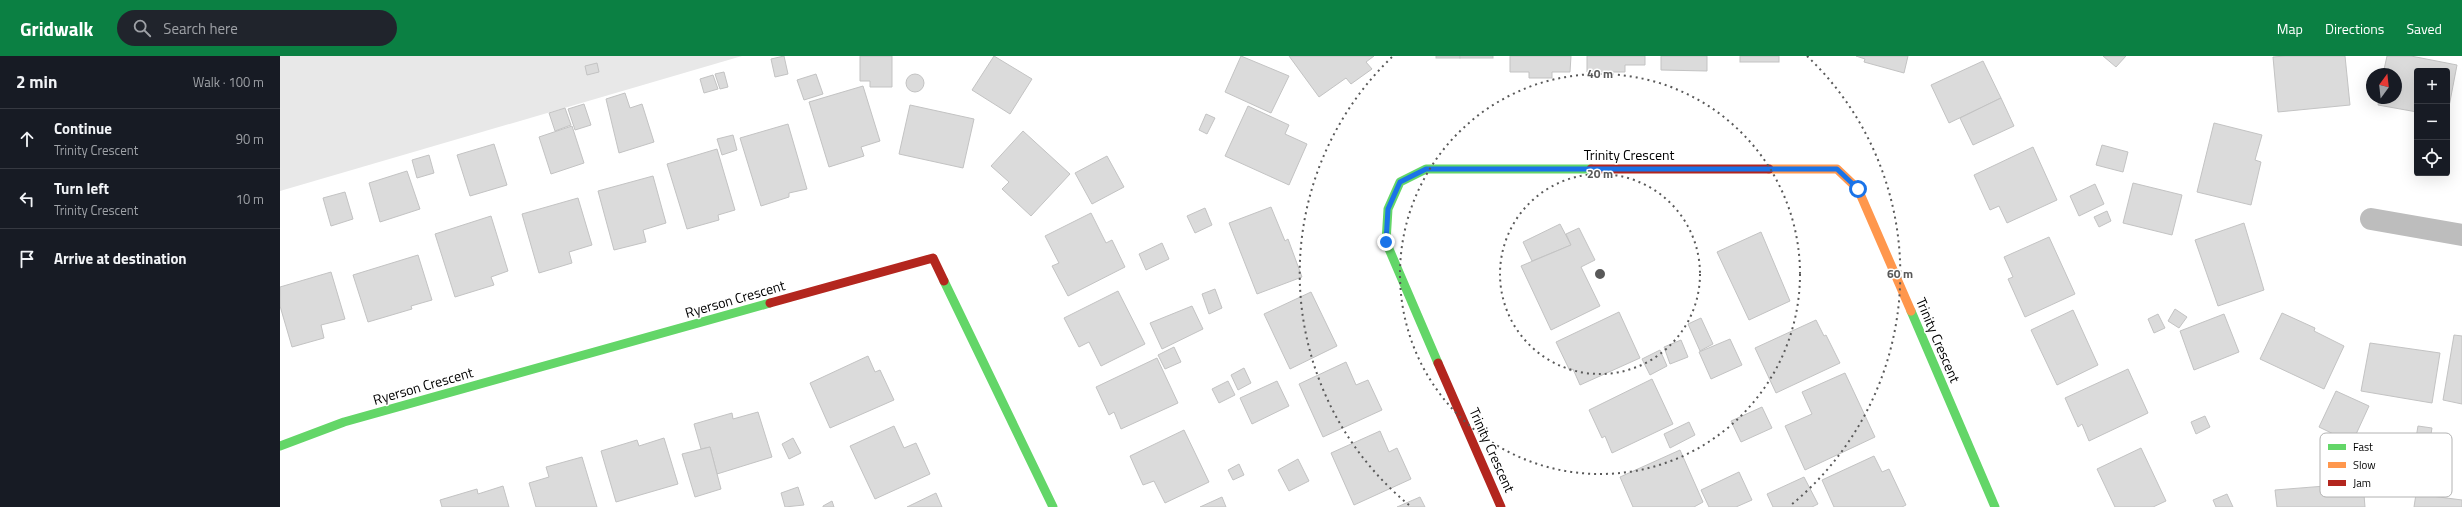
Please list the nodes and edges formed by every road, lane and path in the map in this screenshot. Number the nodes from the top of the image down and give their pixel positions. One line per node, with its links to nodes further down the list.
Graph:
1 (2371, 219): 2 (street)
2 (2462, 235)
3 (280, 446): 4 (street, Ryerson Crescent)
4 (1053, 507)
5 (1501, 507): 6 (street, Trinity Crescent)
6 (1995, 507)

